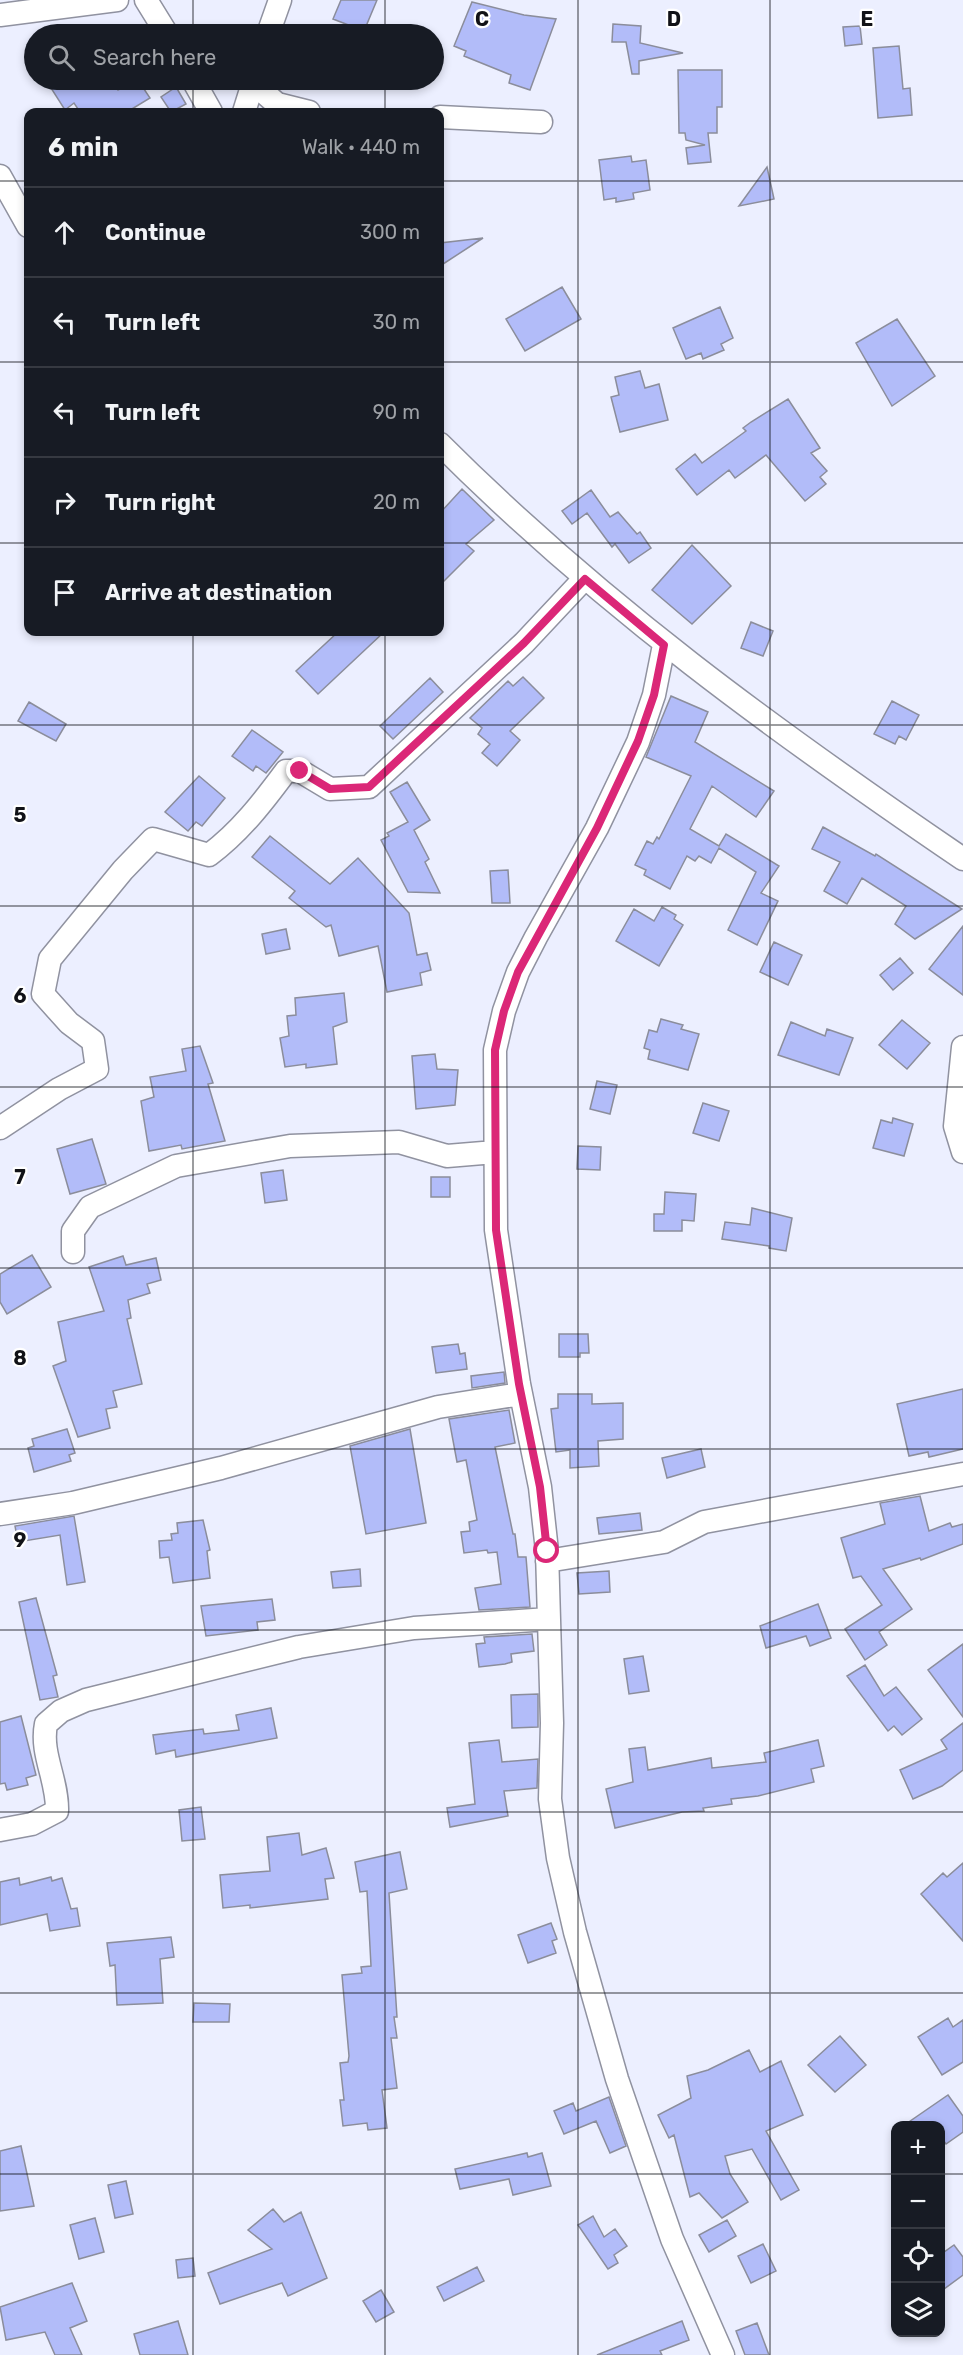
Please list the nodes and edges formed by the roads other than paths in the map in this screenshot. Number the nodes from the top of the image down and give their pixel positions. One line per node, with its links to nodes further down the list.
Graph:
1 (117, 0): 4 (street)
2 (146, 0): 5 (street)
3 (280, 0): 6 (street)
4 (0, 15)
5 (161, 24)
6 (272, 24)
7 (199, 90): 10 (street)
8 (250, 90): 11 (street)
9 (262, 90): 12 (street)
10 (209, 108)
11 (245, 108)
12 (292, 108)
13 (444, 117): 14 (street)
14 (541, 122)
15 (0, 176): 16 (street)
16 (24, 219)
17 (444, 448): 18 (street)
18 (585, 579): 19 (street); 22 (street)
19 (664, 645): 20 (street); 23 (street)
20 (963, 859)
21 (963, 1047): 24 (street)
22 (0, 1128)
23 (495, 1152): 25 (street); 26 (street)
24 (963, 1152)
25 (73, 1252)
26 (521, 1394): 28 (street); 29 (street)
27 (963, 1474): 29 (street)
28 (0, 1514)
29 (547, 1562): 30 (street)
30 (548, 1619): 31 (street); 32 (street)
31 (0, 1830)
32 (723, 2355)

